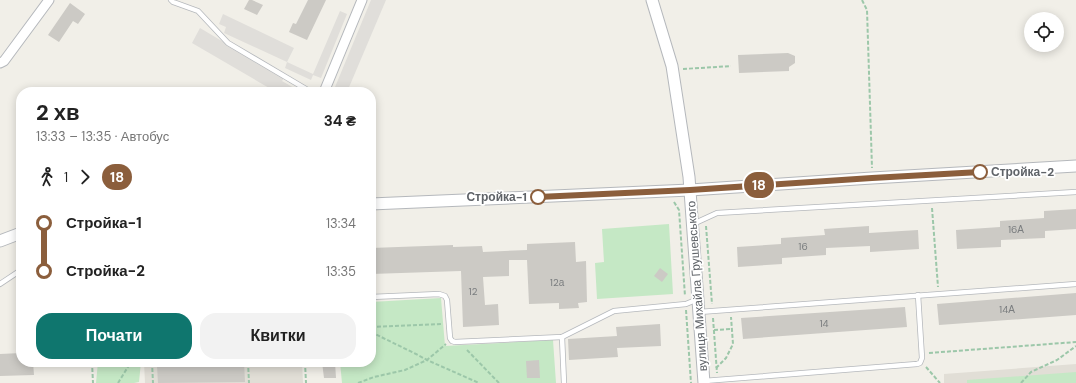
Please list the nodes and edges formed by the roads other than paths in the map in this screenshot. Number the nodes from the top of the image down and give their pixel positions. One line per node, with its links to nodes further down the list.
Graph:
1 (49, 0): 5 (street)
2 (171, 0): 6 (lane)
3 (362, 0): 7 (street)
4 (652, 0): 9 (street, вулиця Михайла Грушевського)
5 (0, 63)
6 (303, 87)
7 (326, 87)
8 (1076, 166): 9 (street)
9 (690, 190): 11 (street); 12 (street, вулиця Михайла Грушевського)
10 (1076, 192): 12 (lane)
11 (376, 204)
12 (693, 224): 20 (street, вулиця Михайла Грушевського)
13 (16, 235): 14 (street)
14 (0, 241)
15 (16, 273): 16 (lane)
16 (0, 284)
17 (1076, 284): 18 (lane)
18 (918, 295): 21 (lane); 23 (lane)
19 (376, 297): 22 (lane)
20 (698, 299): 21 (street, вулиця Михайла Грушевського); 22 (lane)
21 (699, 312): 23 (street, вулиця Михайла Грушевського)
22 (562, 337): 24 (lane)
23 (704, 382)
24 (564, 383)

